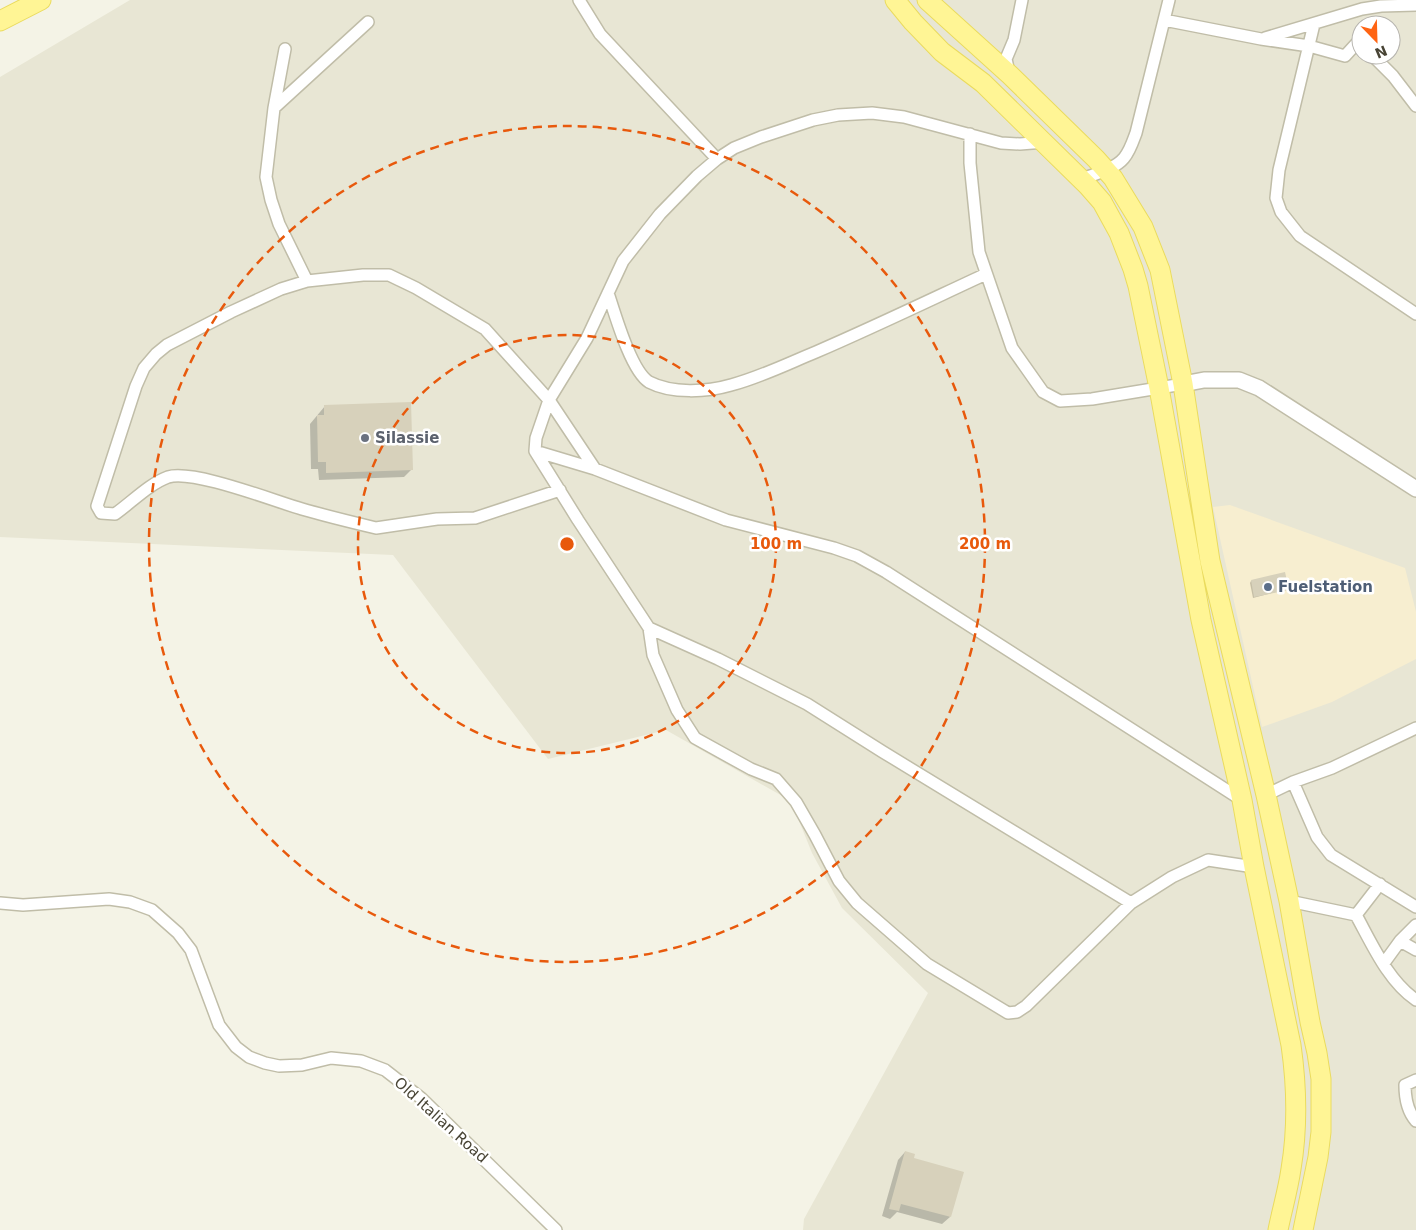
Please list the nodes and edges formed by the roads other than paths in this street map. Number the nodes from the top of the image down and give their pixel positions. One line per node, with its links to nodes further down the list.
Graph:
1 (41, 0): 9 (main road)
2 (579, 0): 22 (street)
3 (895, 0): 21 (main road)
4 (926, 0): 17 (main road)
5 (1022, 0): 17 (street)
6 (1169, 0): 8 (street)
7 (1416, 5): 11 (street)
8 (1164, 20): 12 (street); 23 (street)
9 (0, 21)
10 (368, 22): 19 (street)
11 (1314, 24): 12 (street); 13 (street)
12 (1261, 39): 13 (street)
13 (1309, 46): 14 (street); 28 (street)
14 (1351, 49)
15 (284, 50): 19 (street)
16 (1382, 65): 18 (street)
17 (1010, 75): 23 (main road)
18 (1416, 106)
19 (274, 108): 26 (street)
20 (970, 134): 21 (street); 22 (street); 25 (street)
21 (1044, 142): 24 (main road)
22 (717, 158): 27 (street)
23 (1105, 169): 24 (street); 29 (main road)
24 (1082, 179): 30 (main road)
25 (986, 274): 27 (street); 30 (street)
26 (307, 281): 31 (street); 35 (street)
27 (608, 294): 31 (street)
28 (1416, 314)
29 (1183, 384): 30 (street); 34 (street); 36 (main road)
30 (1159, 388): 37 (main road)
31 (549, 400): 32 (street); 33 (street)
32 (535, 451): 33 (street); 35 (street)
33 (595, 469): 44 (street)
34 (1416, 489)
35 (560, 490): 40 (street)
36 (1210, 561): 37 (main road); 38 (main road)
37 (1190, 565): 39 (main road)
38 (1222, 615): 39 (main road); 43 (main road)
39 (1201, 620): 44 (main road)
40 (649, 628): 49 (street); 49 (street)
41 (1416, 728): 42 (street)
42 (1293, 782): 43 (street); 46 (street)
43 (1266, 795): 47 (main road)
44 (1242, 800): 45 (main road)
45 (1254, 867): 49 (street); 60 (main road)
46 (1380, 884): 50 (street); 51 (street)
47 (1289, 901): 51 (street); 61 (main road)
48 (0, 903): 59 (street, Old Italian Road)
49 (1131, 904)
50 (1416, 907)
51 (1356, 915): 55 (street)
52 (1416, 925): 53 (street)
53 (1400, 941): 54 (street); 55 (street)
54 (1416, 950)
55 (1384, 963): 56 (street)
56 (1416, 1000)
57 (1416, 1080): 58 (street)
58 (1416, 1121)
59 (556, 1230)
60 (1278, 1230)
61 (1303, 1230)

